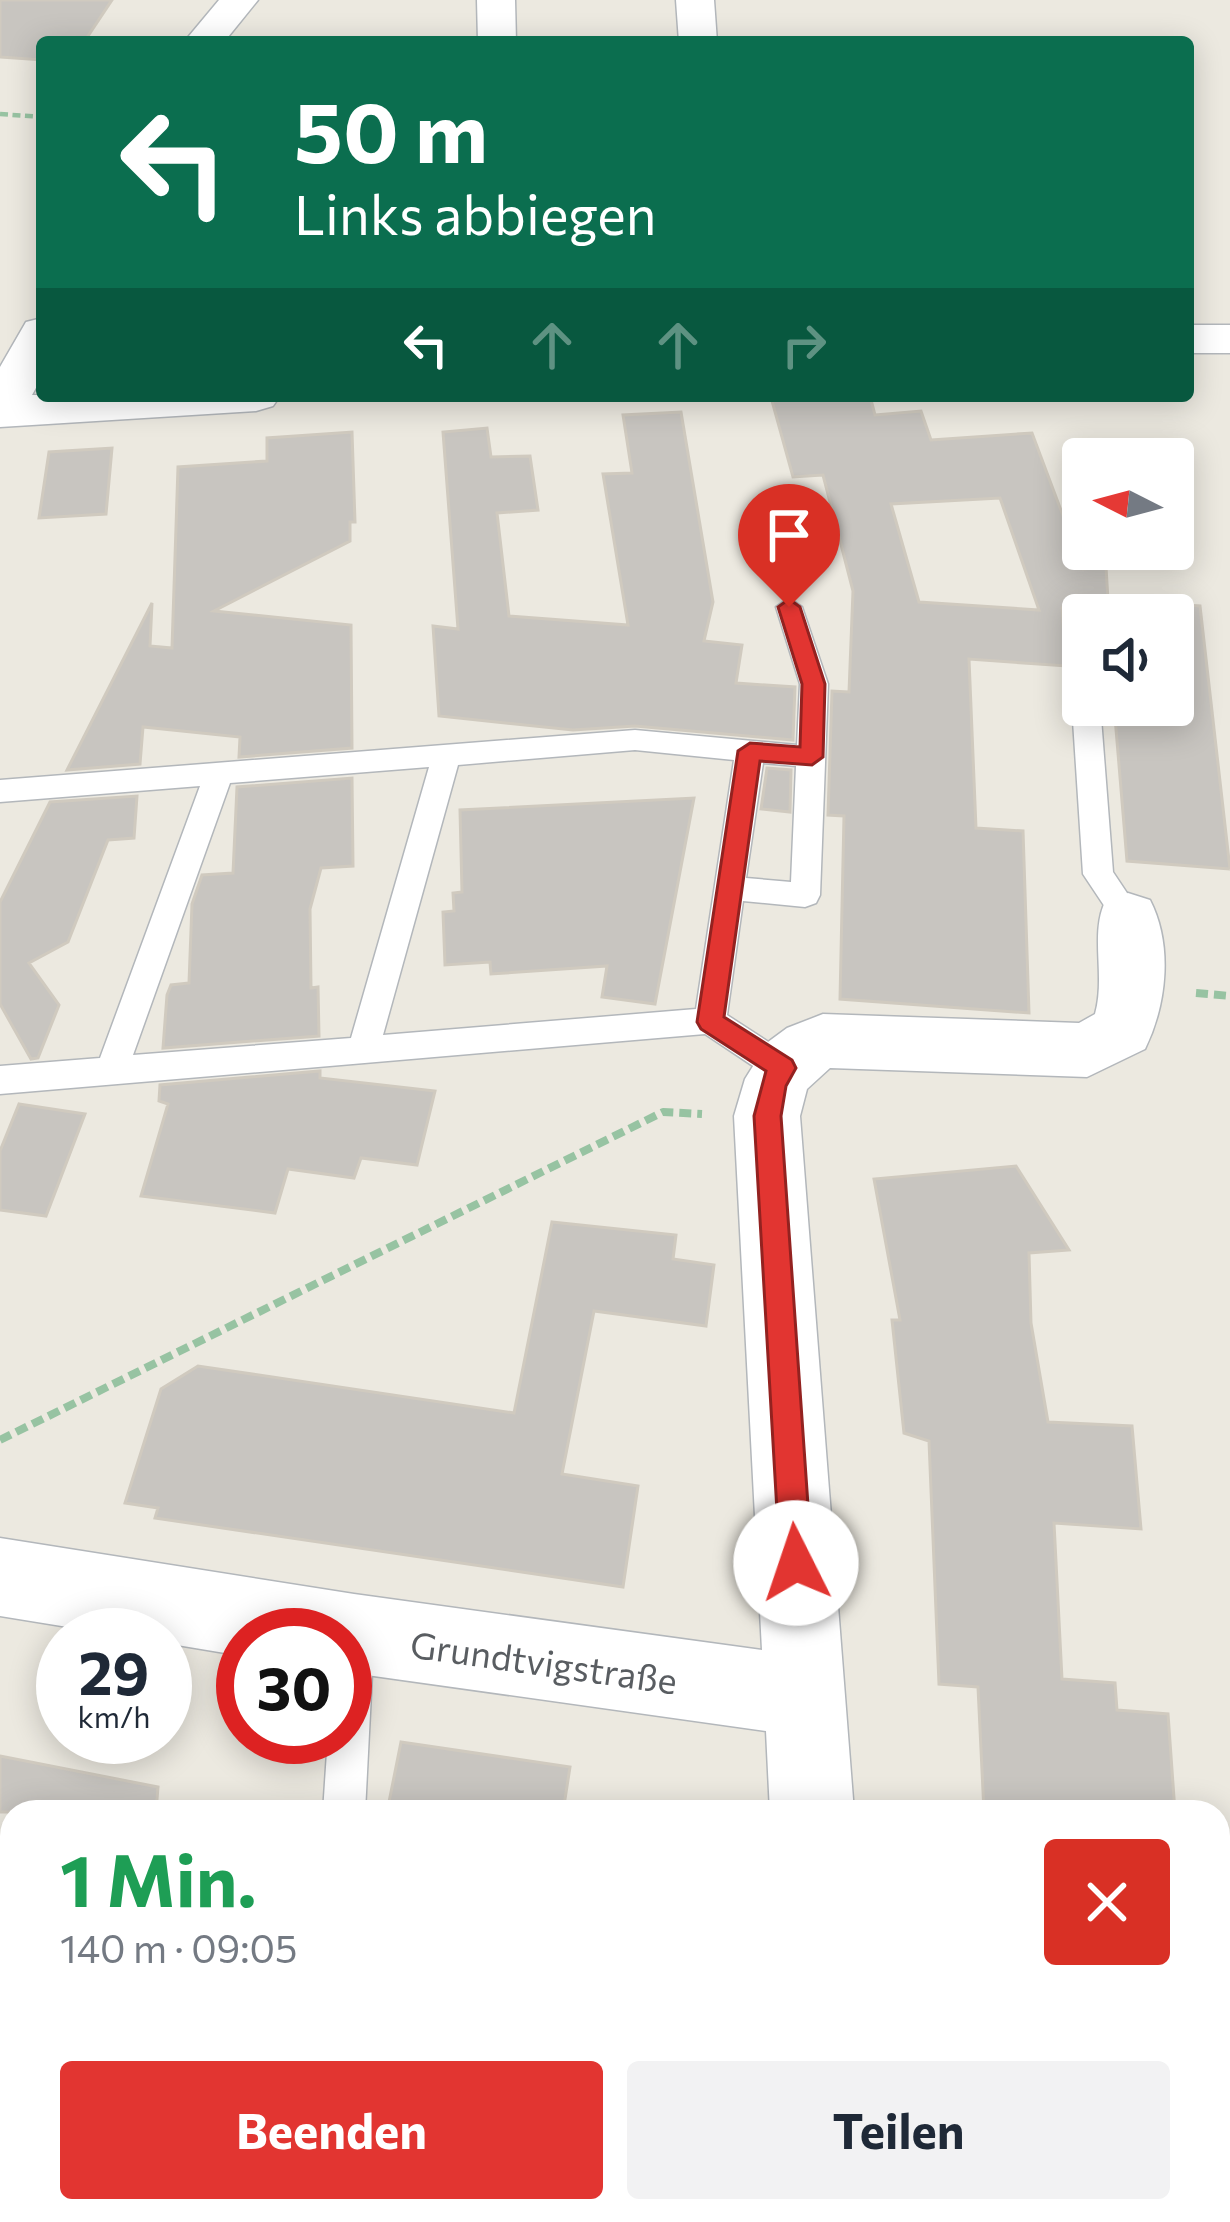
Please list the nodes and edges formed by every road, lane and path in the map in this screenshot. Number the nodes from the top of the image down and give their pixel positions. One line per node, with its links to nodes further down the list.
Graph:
1 (239, 0): 4 (street)
2 (496, 0): 5 (street)
3 (694, 0): 6 (street)
4 (208, 36)
5 (497, 36)
6 (697, 36)
7 (0, 114): 8 (path)
8 (36, 117)
9 (1194, 339): 10 (street)
10 (1230, 339)
11 (36, 343): 13 (street)
12 (160, 402): 13 (street)
13 (0, 412)
14 (789, 607): 17 (lane)
15 (1087, 726): 22 (lane)
16 (750, 751): 17 (lane); 18 (lane); 21 (lane)
17 (812, 757): 21 (lane)
18 (446, 758): 19 (lane); 24 (lane)
19 (219, 774): 20 (lane); 25 (lane)
20 (0, 791)
21 (728, 888): 23 (lane)
22 (1128, 916): 27 (street)
23 (710, 1022): 24 (lane); 27 (lane)
24 (364, 1047): 25 (lane)
25 (112, 1070): 26 (lane)
26 (0, 1080)
27 (775, 1092): 28 (path); 32 (street)
28 (0, 1440)
29 (0, 1577): 30 (street, Grundtvigstraße)
30 (216, 1612)
31 (372, 1636): 32 (street, Grundtvigstraße)
32 (804, 1696): 35 (street)
33 (347, 1764): 34 (lane)
34 (345, 1800)
35 (811, 1800)

